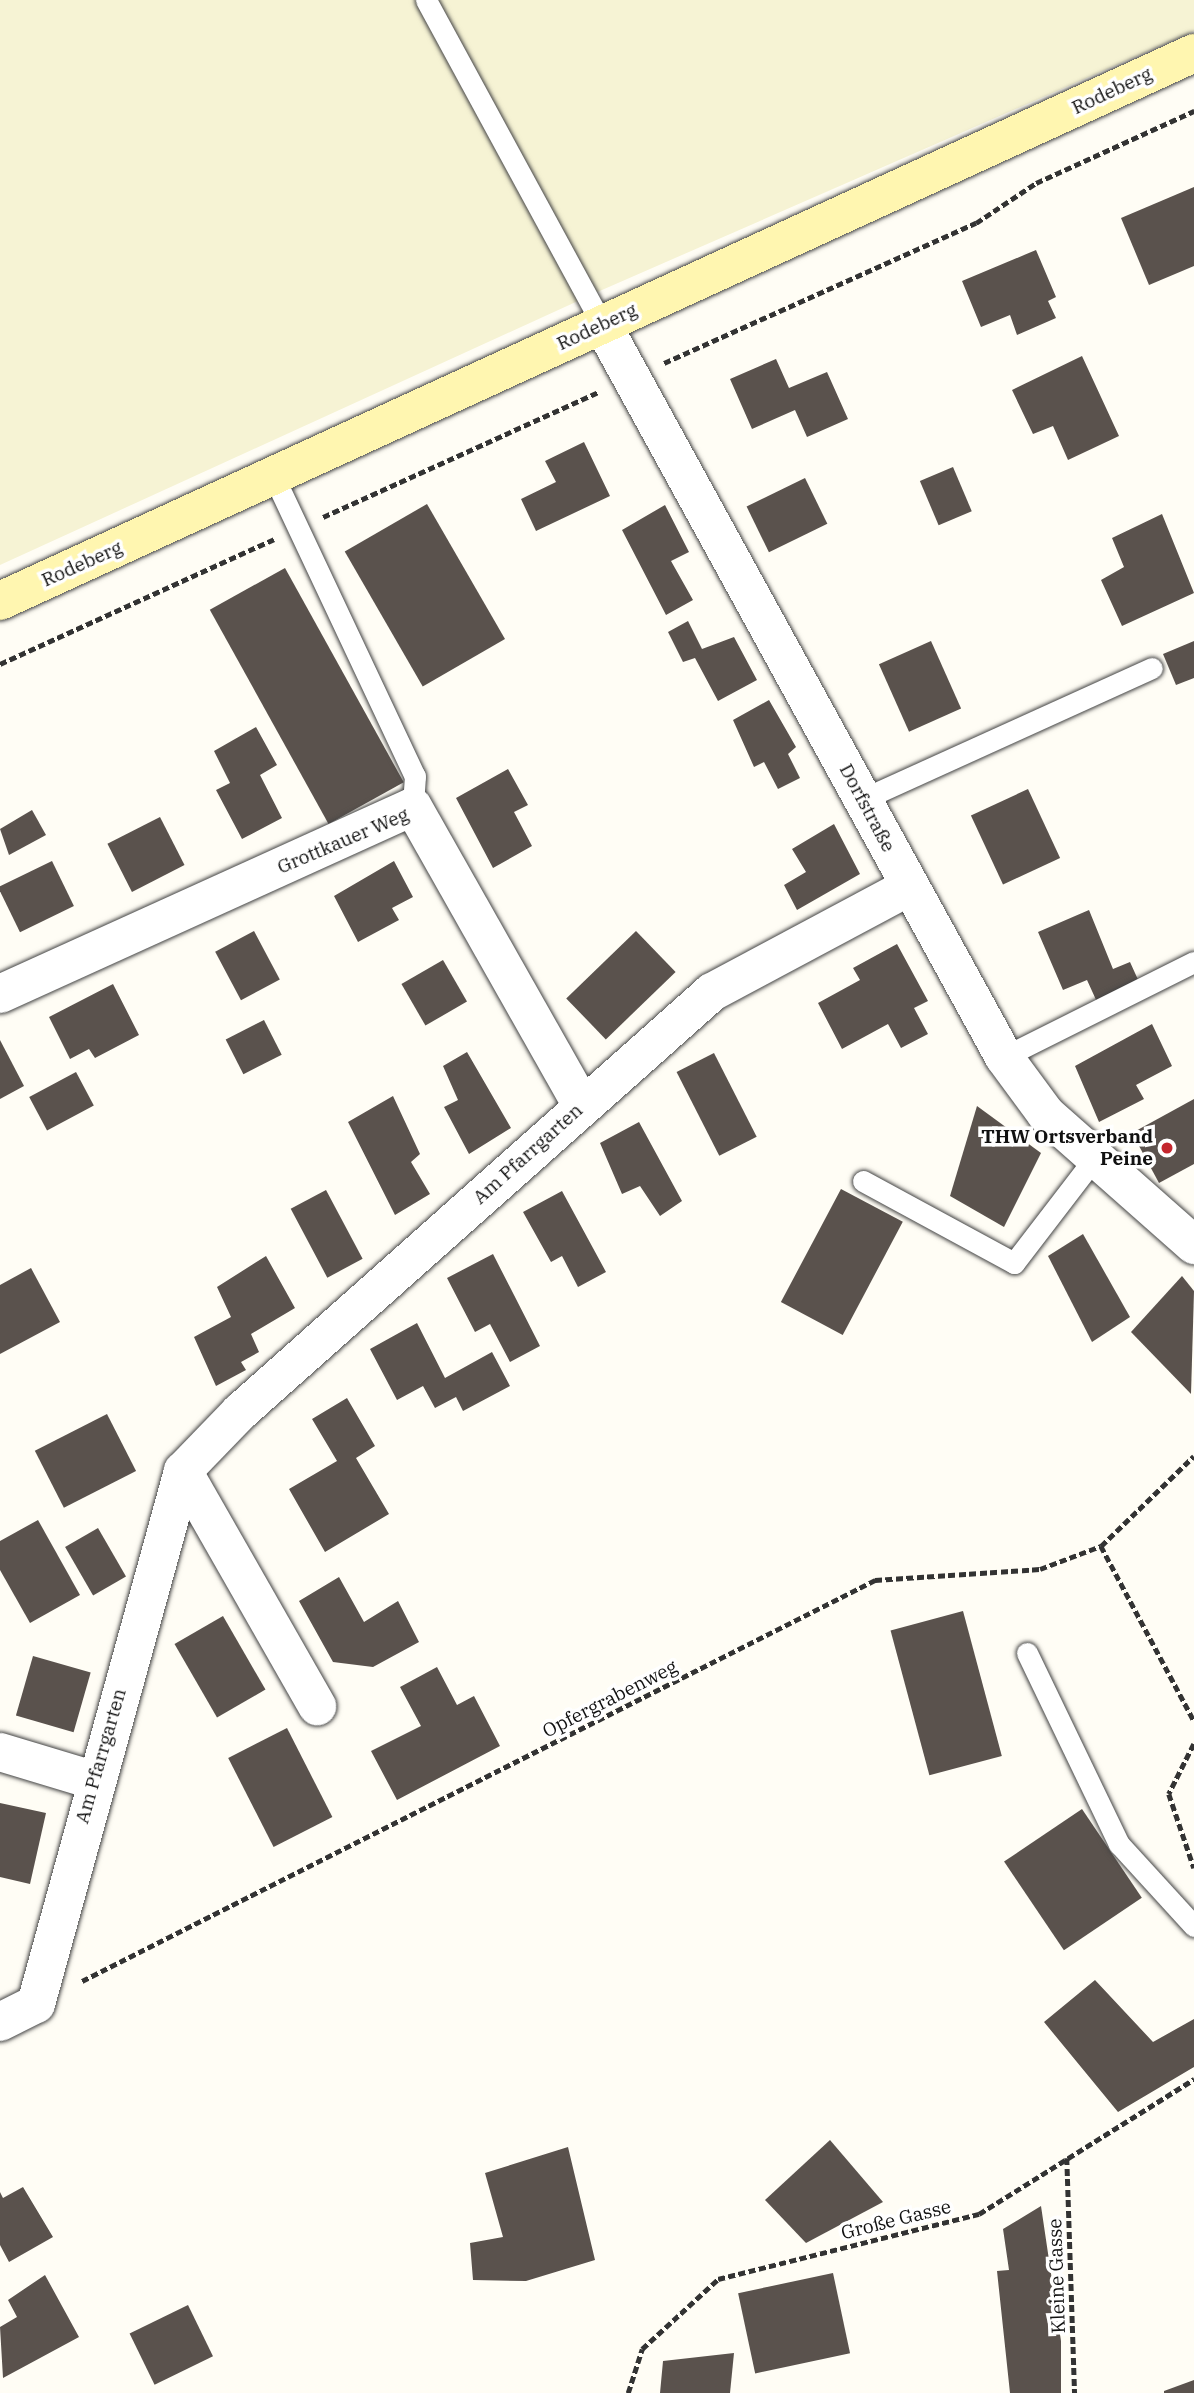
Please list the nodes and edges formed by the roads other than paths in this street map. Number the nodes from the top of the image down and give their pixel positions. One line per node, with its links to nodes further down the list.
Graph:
1 (426, 0): 3 (lane)
2 (1194, 53): 3 (street, Rodeberg)
3 (601, 324): 4 (street, Rodeberg); 7 (street, Dorfstraße)
4 (274, 477): 5 (street, Rodeberg); 8 (lane)
5 (0, 601)
6 (1152, 668): 7 (lane)
7 (863, 799): 9 (street, Dorfstraße)
8 (413, 807): 11 (street, Grottkauer Weg); 13 (street, Grottkauer Weg)
9 (909, 887): 12 (street, Dorfstraße); 13 (street, Am Pfarrgarten)
10 (1194, 962): 12 (lane)
11 (0, 994)
12 (1004, 1057): 14 (street, Dorfstraße)
13 (582, 1106): 17 (street, Am Pfarrgarten)
14 (1093, 1160): 15 (lane); 16 (street, Dorfstraße)
15 (863, 1181)
16 (1187, 1228)
17 (183, 1471): 19 (street); 21 (street, Am Pfarrgarten)
18 (1027, 1653): 22 (lane)
19 (317, 1706)
20 (0, 1752): 21 (street)
21 (93, 1780): 23 (street, Am Pfarrgarten)
22 (1194, 1926)
23 (0, 2022)

